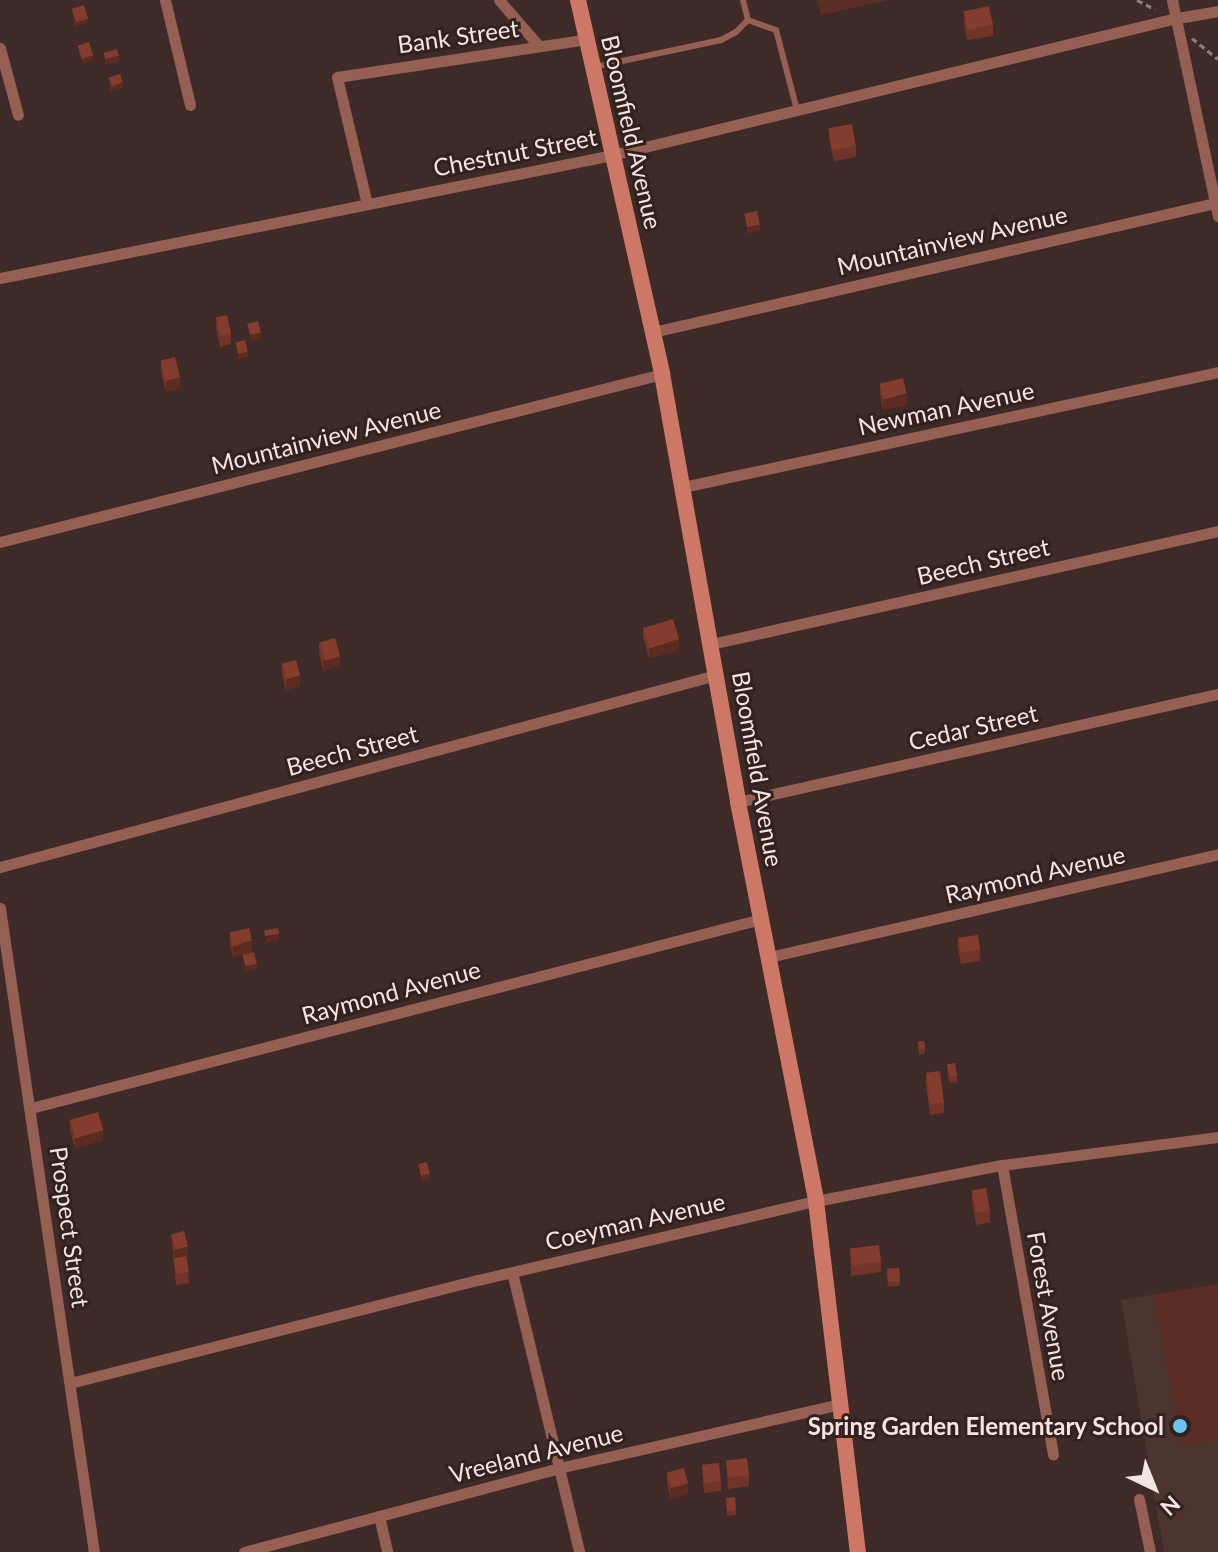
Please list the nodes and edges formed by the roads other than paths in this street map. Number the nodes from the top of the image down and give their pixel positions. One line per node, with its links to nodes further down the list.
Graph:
1 (165, 0): 13 (street)
2 (499, 0): 10 (street)
3 (578, 0): 9 (street, Bloomfield Avenue)
4 (743, 0): 8 (lane)
5 (1172, 0): 7 (street)
6 (1218, 11): 7 (street, Chestnut Street)
7 (1175, 18): 14 (street, Chestnut Street); 17 (street)
8 (748, 20): 12 (lane); 14 (lane)
9 (587, 39): 10 (street, Bank Street); 12 (street, Bloomfield Avenue)
10 (539, 46): 18 (street, Bank Street)
11 (0, 48): 15 (street)
12 (592, 67): 16 (street, Bloomfield Avenue)
13 (190, 105)
14 (797, 110): 16 (street, Chestnut Street)
15 (18, 115)
16 (612, 155): 18 (street, Chestnut Street); 21 (street, Bloomfield Avenue)
17 (1215, 203): 19 (street); 21 (street, Mountainview Avenue)
18 (367, 204): 20 (street, Chestnut Street)
19 (1218, 216)
20 (0, 278)
21 (653, 332): 23 (street, Bloomfield Avenue)
22 (1218, 372): 24 (street, Newman Avenue)
23 (662, 374): 24 (street, Bloomfield Avenue); 26 (street, Mountainview Avenue)
24 (683, 487): 27 (street, Bloomfield Avenue)
25 (1218, 531): 27 (street, Beech Street)
26 (0, 542)
27 (711, 644): 28 (street, Bloomfield Avenue)
28 (716, 675): 30 (street, Bloomfield Avenue); 32 (street, Beech Street)
29 (1218, 694): 30 (street, Cedar Street)
30 (738, 802): 34 (street, Bloomfield Avenue)
31 (1218, 854): 35 (street, Raymond Avenue)
32 (0, 867)
33 (0, 908): 36 (street, Prospect Street)
34 (761, 919): 35 (street, Bloomfield Avenue); 36 (street, Raymond Avenue)
35 (769, 957): 39 (street, Bloomfield Avenue)
36 (31, 1108): 41 (street, Prospect Street)
37 (1218, 1137): 38 (street, Coeyman Avenue)
38 (1002, 1165): 39 (street, Coeyman Avenue); 43 (street, Forest Avenue)
39 (816, 1201): 40 (street, Coeyman Avenue); 42 (street, Bloomfield Avenue)
40 (512, 1272): 41 (street, Coeyman Avenue); 44 (street)
41 (70, 1383): 47 (street, Prospect Street)
42 (840, 1404): 44 (street, Vreeland Avenue); 51 (street, Bloomfield Avenue)
43 (1053, 1455)
44 (559, 1468): 46 (street, Vreeland Avenue); 50 (street)
45 (1139, 1499): 52 (street)
46 (379, 1516): 48 (street, Vreeland Avenue); 49 (street)
47 (94, 1552)
48 (244, 1552)
49 (387, 1552)
50 (579, 1552)
51 (858, 1552)
52 (1150, 1552)

